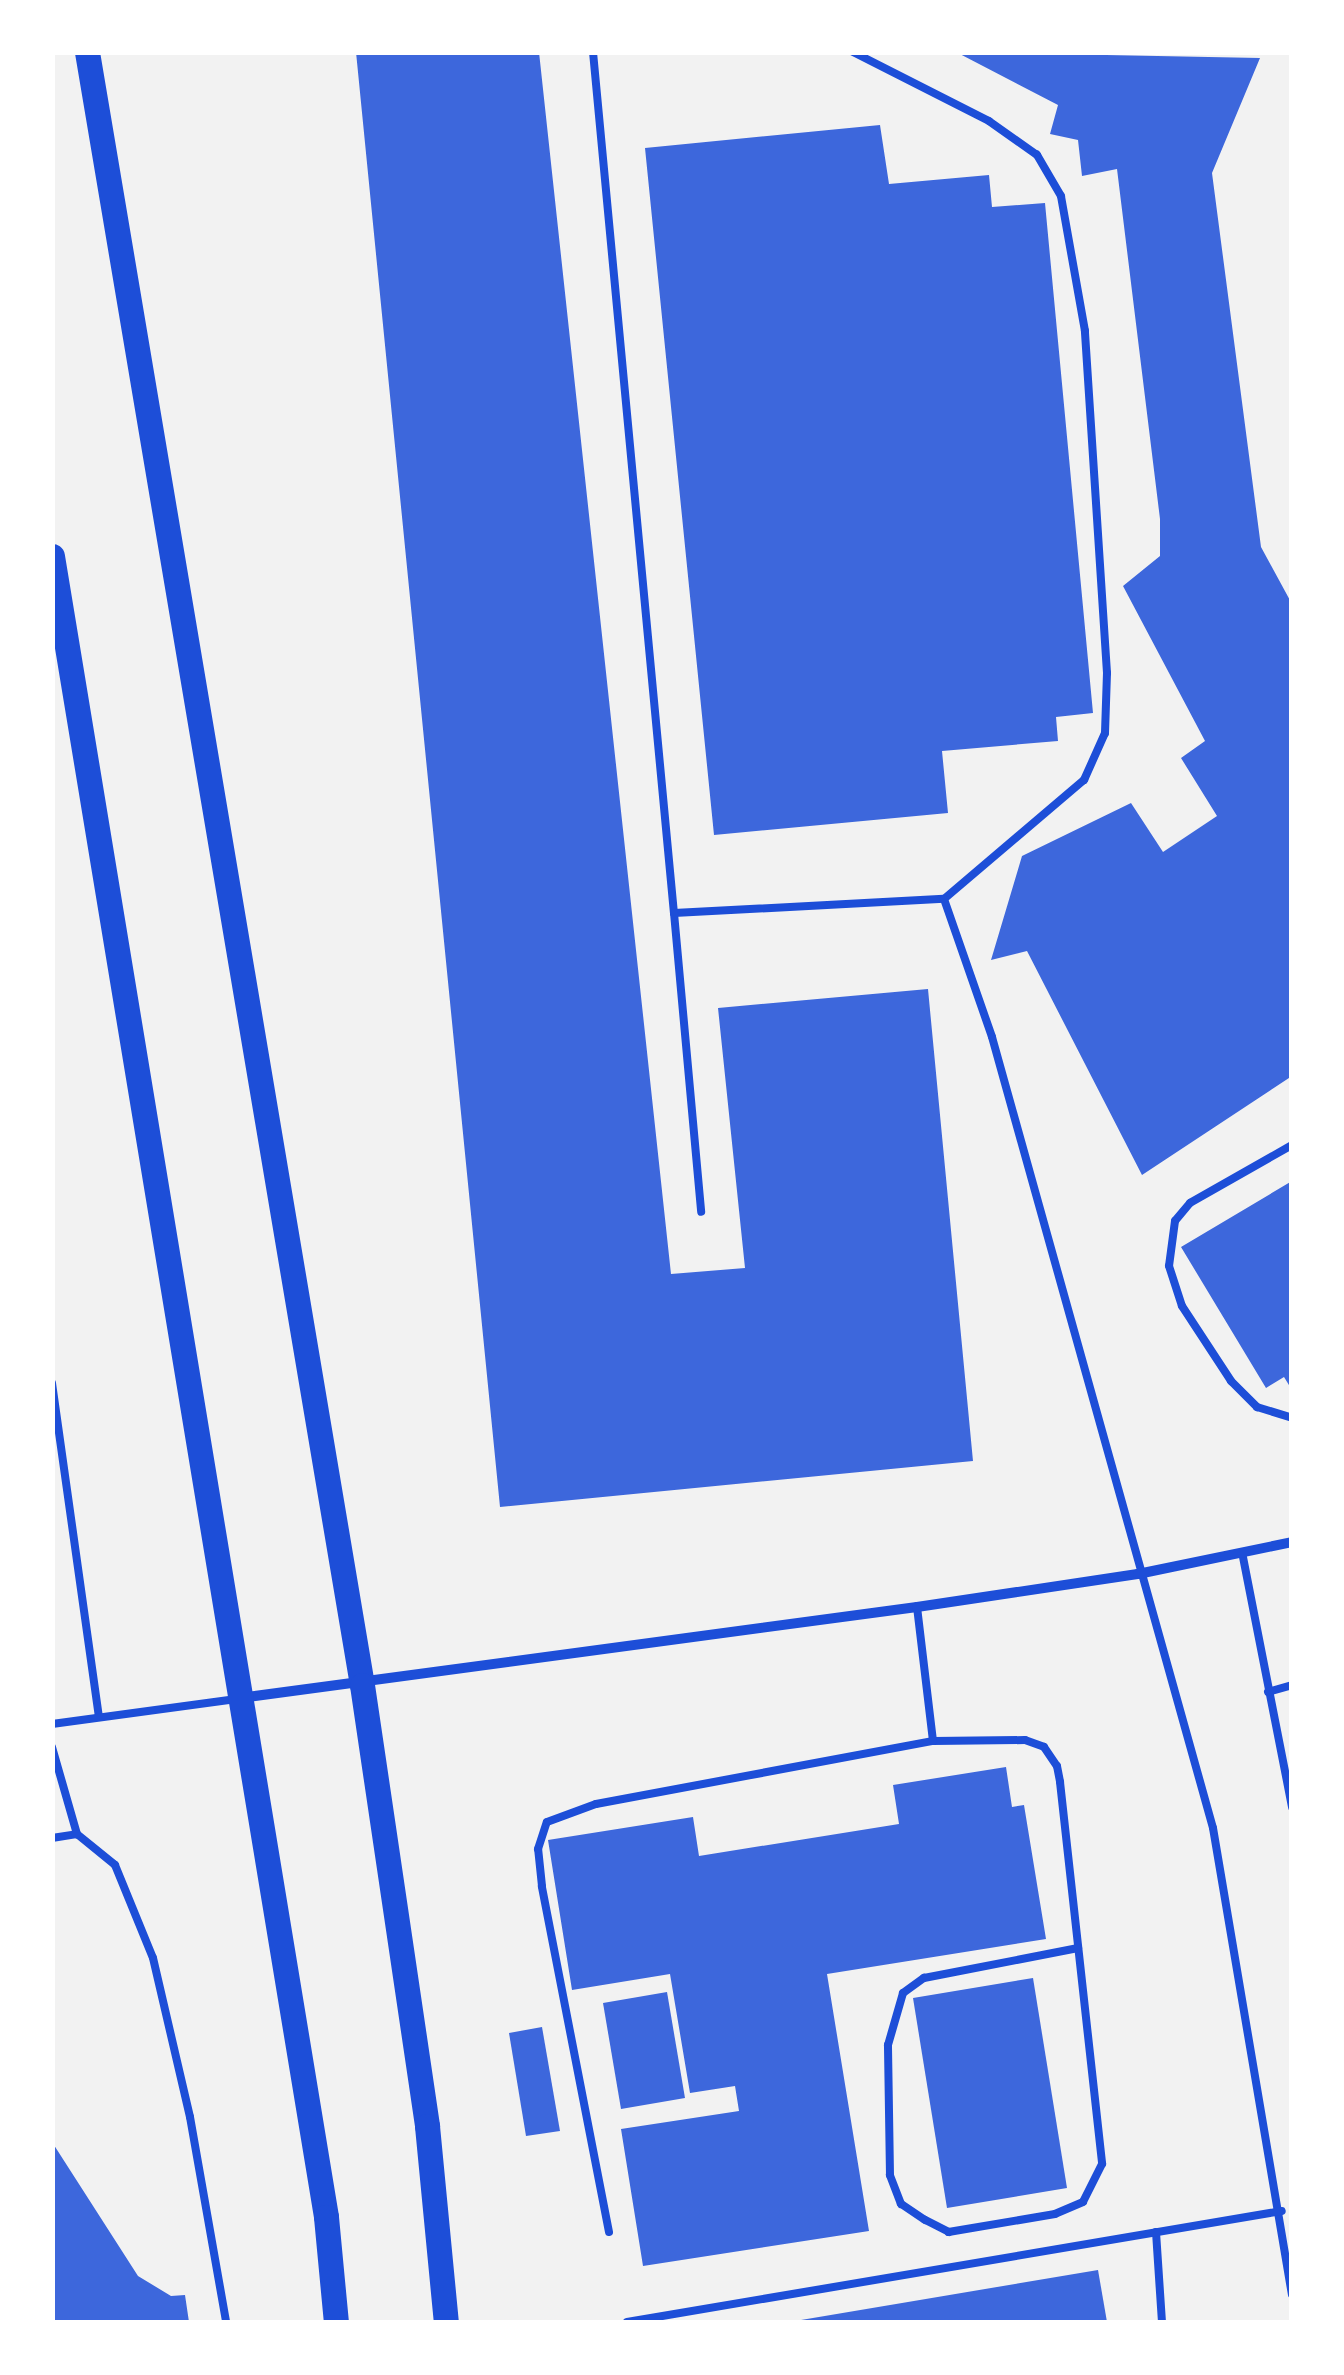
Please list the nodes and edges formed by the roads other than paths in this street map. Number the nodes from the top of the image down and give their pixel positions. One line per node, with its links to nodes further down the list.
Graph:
1 (88, 52): 15 (main road)
2 (594, 52): 6 (lane)
3 (853, 52): 5 (lane)
4 (52, 556): 18 (main road)
5 (944, 900): 6 (lane); 13 (lane)
6 (674, 913): 8 (lane)
7 (1292, 1145): 10 (lane)
8 (702, 1212)
9 (52, 1383): 19 (lane)
10 (1292, 1418)
11 (1292, 1542): 12 (street)
12 (1242, 1552): 13 (street); 17 (lane)
13 (1138, 1574): 14 (street); 27 (lane)
14 (918, 1607): 15 (street); 21 (lane)
15 (362, 1685): 18 (street); 33 (main road)
16 (1292, 1685): 17 (lane)
17 (1268, 1692): 23 (lane)
18 (240, 1698): 19 (lane); 32 (main road)
19 (99, 1716): 20 (lane)
20 (52, 1724)
21 (933, 1740): 26 (lane); 28 (lane)
22 (52, 1748): 24 (lane)
23 (1292, 1806)
24 (78, 1834): 25 (lane); 31 (lane)
25 (52, 1838)
26 (1078, 1948): 26 (lane)
27 (1282, 2212): 29 (lane); 30 (lane)
28 (610, 2232)
29 (1156, 2232): 34 (lane); 35 (lane)
30 (1292, 2294)
31 (226, 2322)
32 (336, 2322)
33 (446, 2322)
34 (627, 2322)
35 (1162, 2322)

